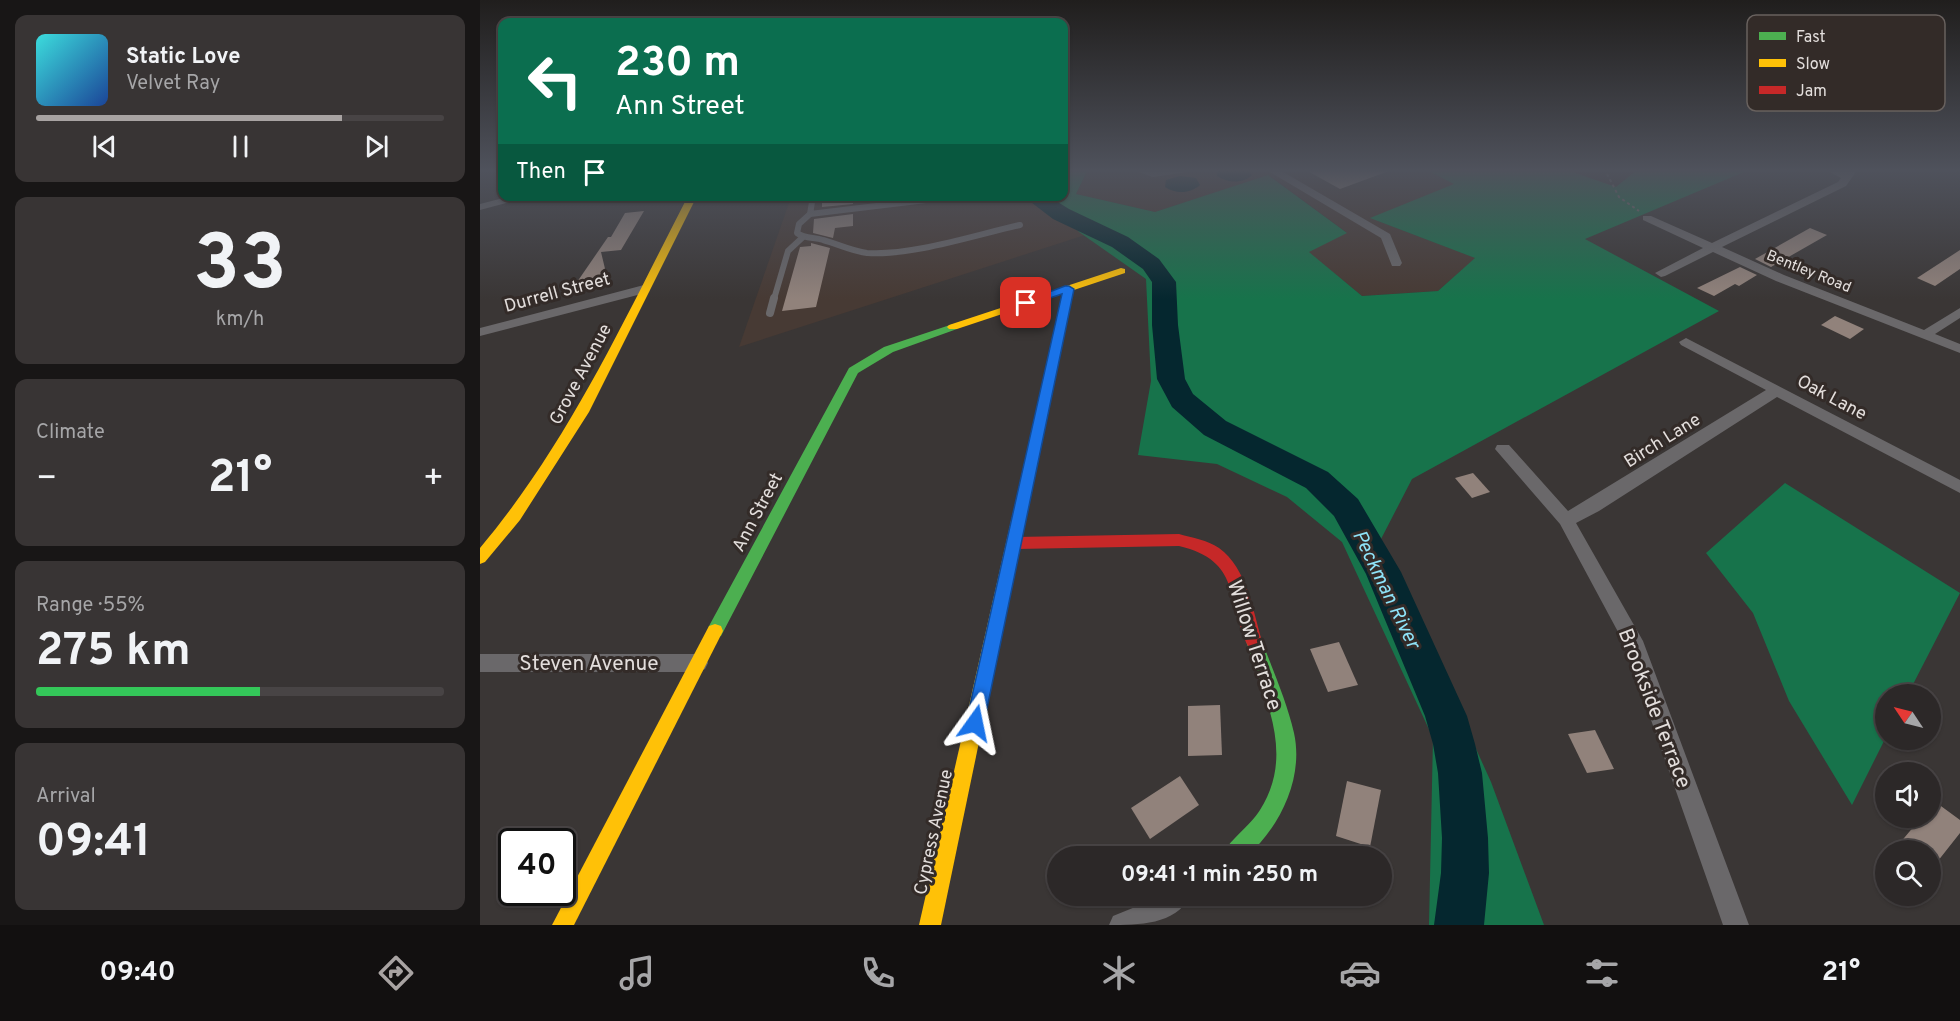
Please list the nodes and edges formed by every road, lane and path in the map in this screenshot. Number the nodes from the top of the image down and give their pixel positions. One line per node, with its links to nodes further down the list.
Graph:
1 (684, 212): 14 (street, Grove Avenue)
2 (825, 212): 6 (lane)
3 (1345, 212): 11 (street)
4 (1639, 212): 7 (path)
5 (1785, 212): 10 (street)
6 (810, 214): 9 (lane)
7 (1647, 218): 10 (street, Bentley Road)
8 (1020, 225): 9 (lane)
9 (803, 237): 17 (lane)
10 (1713, 248): 13 (street); 19 (street, Bentley Road)
11 (1396, 263)
12 (1121, 271): 15 (street, Ann Street)
13 (1661, 273)
14 (644, 289): 18 (street, Durrell Street); 27 (street, Grove Avenue)
15 (1069, 289): 26 (street, Cypress Avenue); 29 (street, Ann Street)
16 (1960, 312): 19 (street)
17 (770, 313)
18 (480, 332)
19 (1925, 336): 21 (street, Bentley Road)
20 (1686, 342): 22 (street, Oak Lane)
21 (1960, 349)
22 (1777, 390): 24 (street, Oak Lane); 25 (street, Birch Lane)
23 (1503, 449): 25 (street, Brookside Terrace)
24 (1960, 487)
25 (1566, 520): 35 (street, Brookside Terrace)
26 (1014, 543): 30 (street, Willow Terrace); 33 (street, Cypress Avenue)
27 (480, 558)
28 (480, 663): 29 (street, Steven Avenue)
29 (698, 663): 32 (street, Ann Street)
30 (1246, 846)
31 (1163, 906): 34 (street)
32 (563, 925)
33 (930, 925)
34 (1122, 925)
35 (1736, 925)

